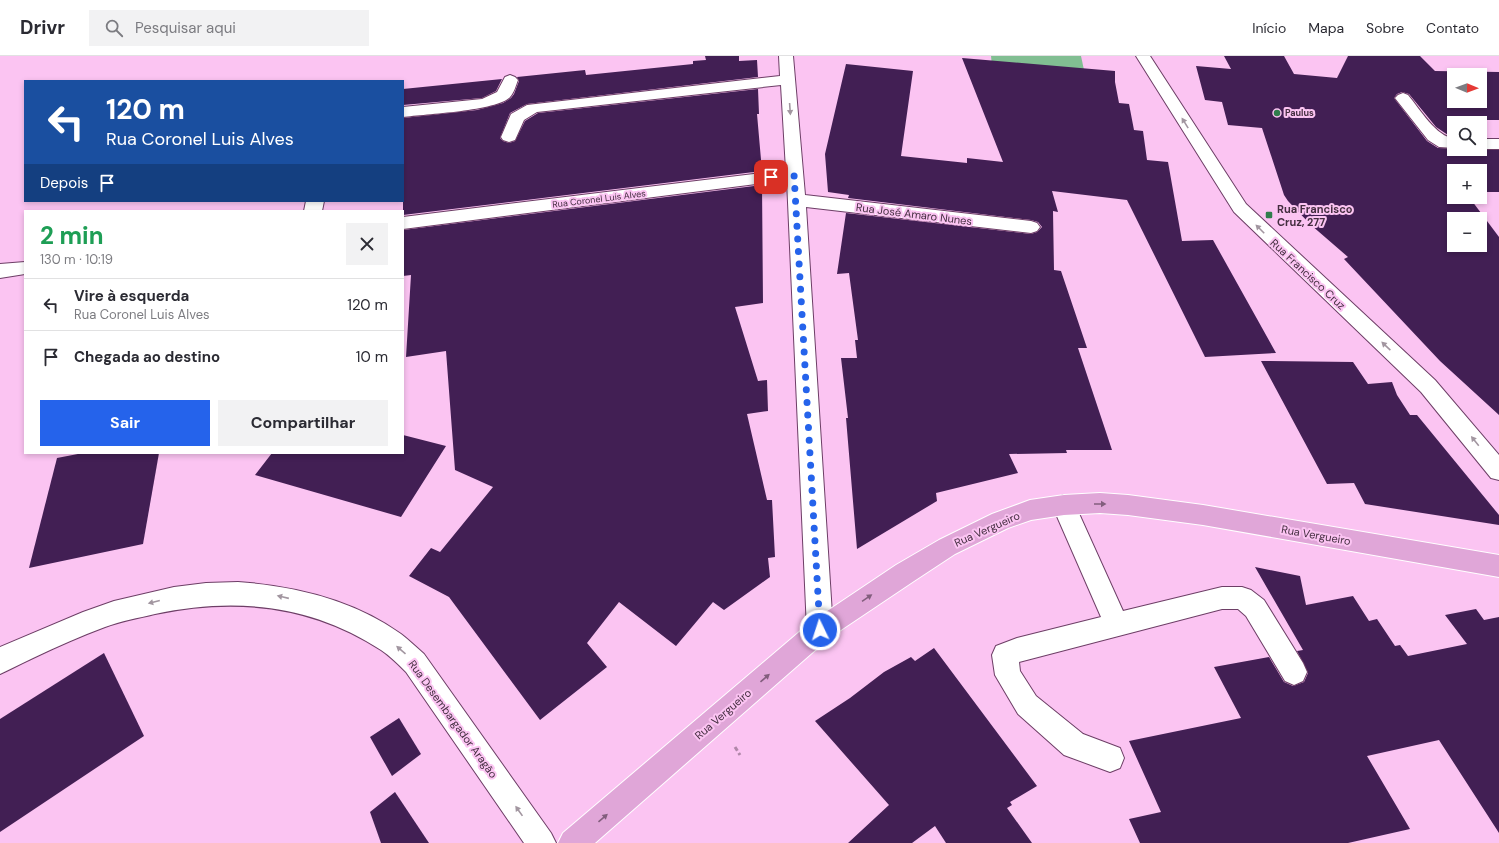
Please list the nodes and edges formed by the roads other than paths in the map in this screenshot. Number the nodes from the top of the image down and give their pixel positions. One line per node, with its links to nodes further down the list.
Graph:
1 (786, 56): 4 (street)
2 (1143, 56): 17 (street, Rua Francisco Cruz, one-way to 2)
3 (510, 80): 6 (street)
4 (788, 80): 7 (street); 11 (street, one-way to 11)
5 (1403, 98): 8 (street)
6 (404, 112)
7 (509, 137)
8 (1447, 143)
9 (1487, 144): 10 (street)
10 (1499, 144)
11 (794, 174): 12 (street); 13 (street, Rua Coronel Luis Alves)
12 (796, 200): 14 (street, Rua José Amaro Nunes); 21 (street)
13 (404, 223)
14 (1031, 227)
15 (24, 268): 16 (street)
16 (0, 271)
17 (1499, 471)
18 (1064, 505): 19 (main road, Rua Vergueiro, one-way to 19); 20 (street); 21 (main road, Rua Vergueiro, one-way to 18)
19 (1499, 566)
20 (1117, 625): 23 (street); 24 (street)
21 (820, 630): 26 (main road, Rua Vergueiro, one-way to 21)
22 (0, 661): 25 (street, Rua Desembargador Aragão, one-way to 22)
23 (1294, 672)
24 (1110, 758)
25 (541, 843)
26 (573, 843)

